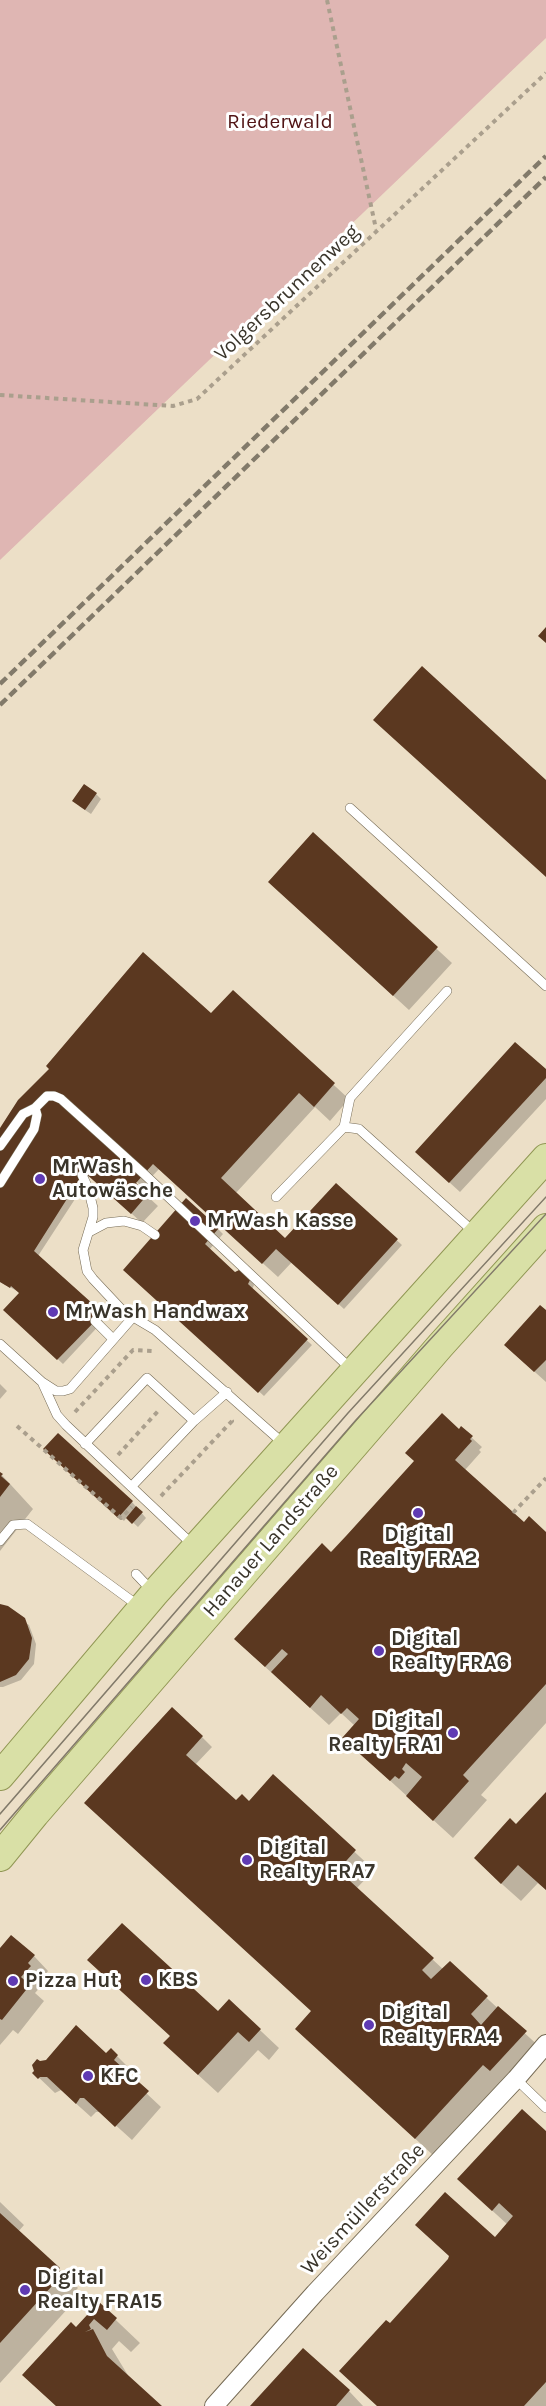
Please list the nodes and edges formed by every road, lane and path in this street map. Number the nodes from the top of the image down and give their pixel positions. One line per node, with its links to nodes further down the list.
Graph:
1 (327, 0): 3 (path, Volgersbrunnenweg)
2 (546, 73): 3 (path)
3 (376, 230): 4 (path, Volgersbrunnenweg)
4 (0, 395)
5 (350, 808): 6 (lane)
6 (546, 986)
7 (447, 991): 9 (lane)
8 (35, 1107): 10 (lane); 13 (lane); 23 (lane)
9 (344, 1127): 14 (lane); 17 (lane)
10 (0, 1146)
11 (546, 1158): 17 (main road)
12 (82, 1175): 16 (lane)
13 (0, 1183)
14 (276, 1197)
15 (546, 1228): 42 (main road, Hanauer Landstraße)
16 (89, 1232): 18 (lane); 19 (lane)
17 (477, 1234): 23 (main road)
18 (155, 1235)
19 (133, 1317): 21 (lane); 25 (lane)
20 (95, 1321): 21 (lane)
21 (113, 1339): 24 (lane)
22 (0, 1344): 24 (lane)
23 (353, 1371): 31 (main road)
24 (42, 1382): 30 (lane)
25 (227, 1392): 28 (lane); 31 (lane)
26 (162, 1408): 32 (path)
27 (225, 1415): 35 (path)
28 (194, 1420): 30 (lane); 34 (lane)
29 (17, 1426): 36 (path)
30 (85, 1444): 34 (lane)
31 (286, 1446): 39 (main road)
32 (117, 1456)
33 (546, 1478): 37 (path)
34 (132, 1486): 39 (lane)
35 (154, 1494)
36 (135, 1504)
37 (513, 1513)
38 (0, 1541): 40 (lane)
39 (196, 1548): 40 (main road)
40 (144, 1592): 41 (main road)
41 (0, 1776)
42 (0, 1857)
43 (546, 2044): 44 (street, Weismüllerstraße)
44 (516, 2079): 45 (lane); 46 (street, Weismüllerstraße)
45 (546, 2108)
46 (214, 2406)

